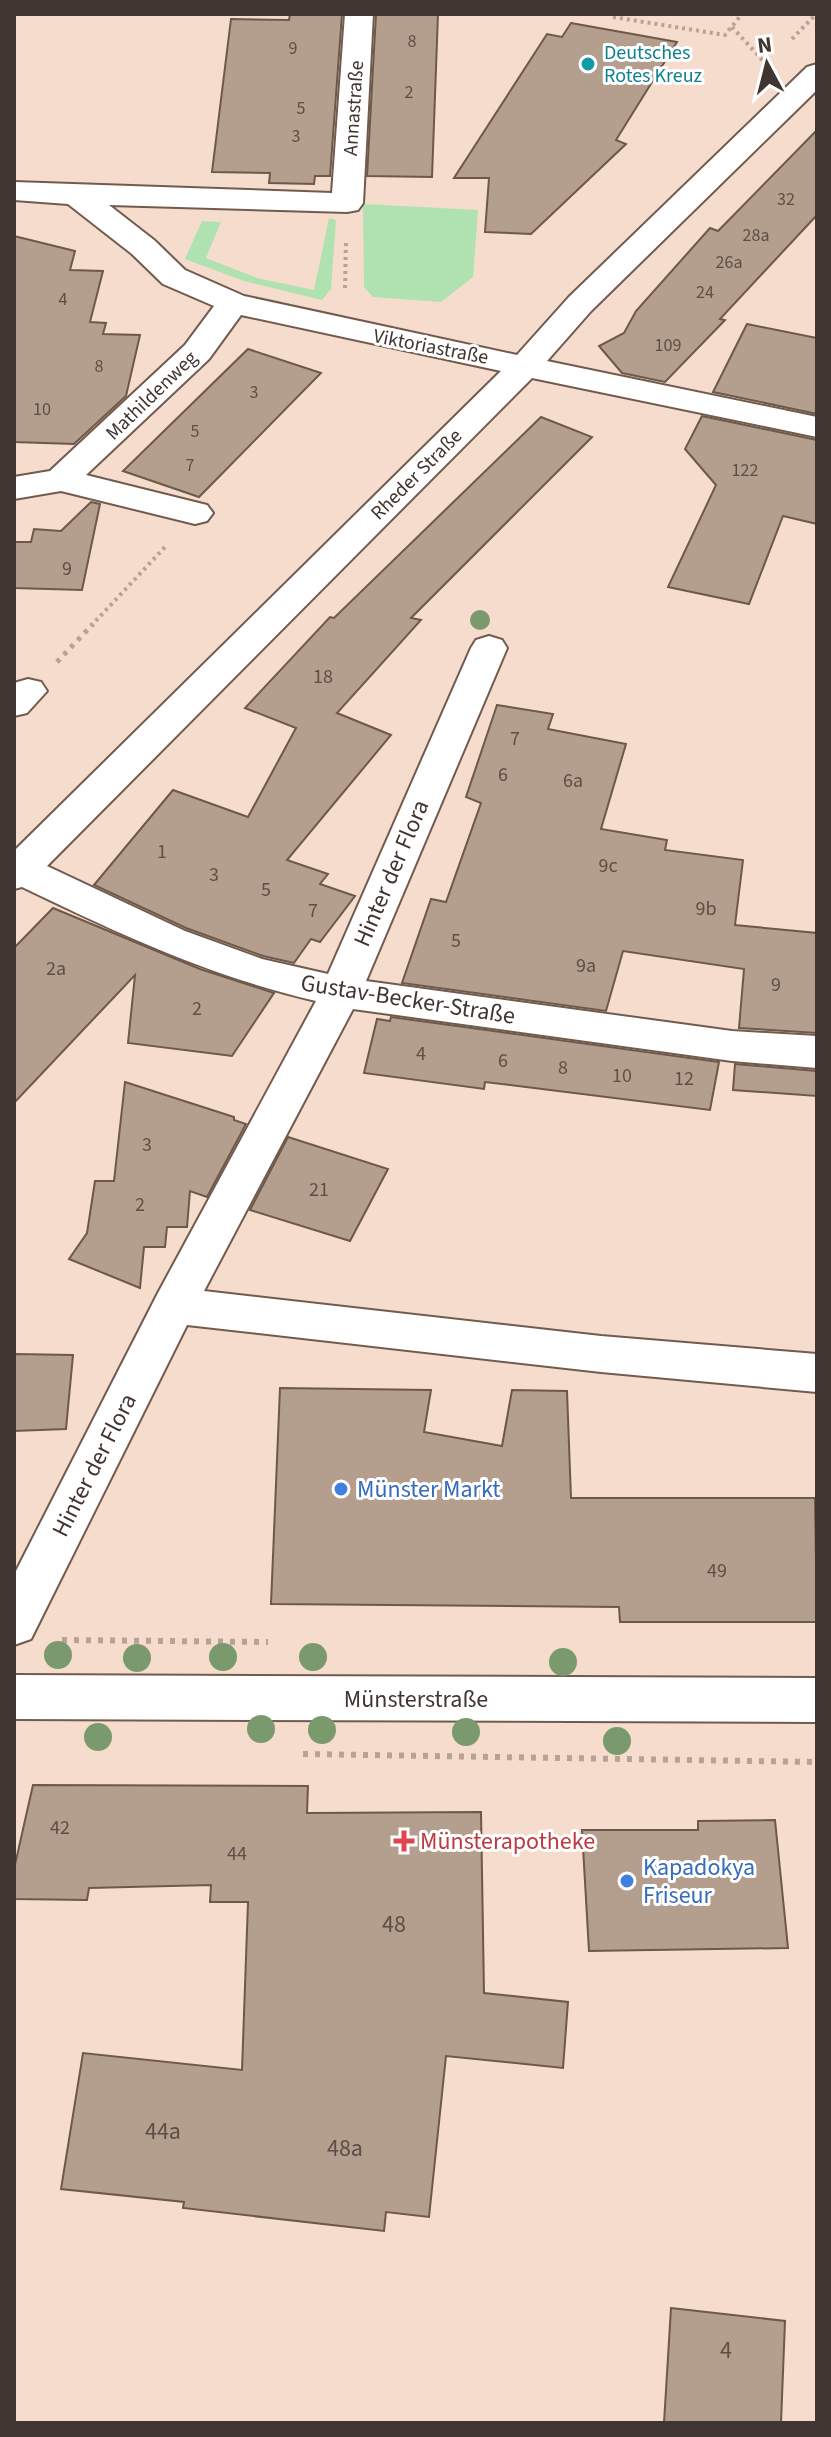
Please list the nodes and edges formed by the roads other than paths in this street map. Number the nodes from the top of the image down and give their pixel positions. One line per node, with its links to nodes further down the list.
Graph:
1 (359, 14): 4 (street, Annastraße)
2 (817, 73): 6 (street, Rheder Straße)
3 (14, 191): 4 (street)
4 (76, 195): 5 (street, Viktoriastraße)
5 (233, 303): 6 (street, Viktoriastraße); 8 (street, Mathildenweg)
6 (526, 365): 7 (street, Viktoriastraße); 12 (street, Rheder Straße)
7 (817, 427)
8 (61, 480): 9 (street); 10 (street)
9 (14, 488)
10 (195, 513)
11 (489, 648): 13 (street, Hinter der Flora)
12 (17, 872): 13 (street, Gustav-Becker-Straße)
13 (341, 992): 14 (street, Gustav-Becker-Straße); 15 (street, Hinter der Flora)
14 (817, 1052)
15 (174, 1306): 16 (street); 17 (street, Hinter der Flora)
16 (817, 1373)
17 (14, 1624)
18 (14, 1697): 19 (street, Münsterstraße)
19 (817, 1700)

